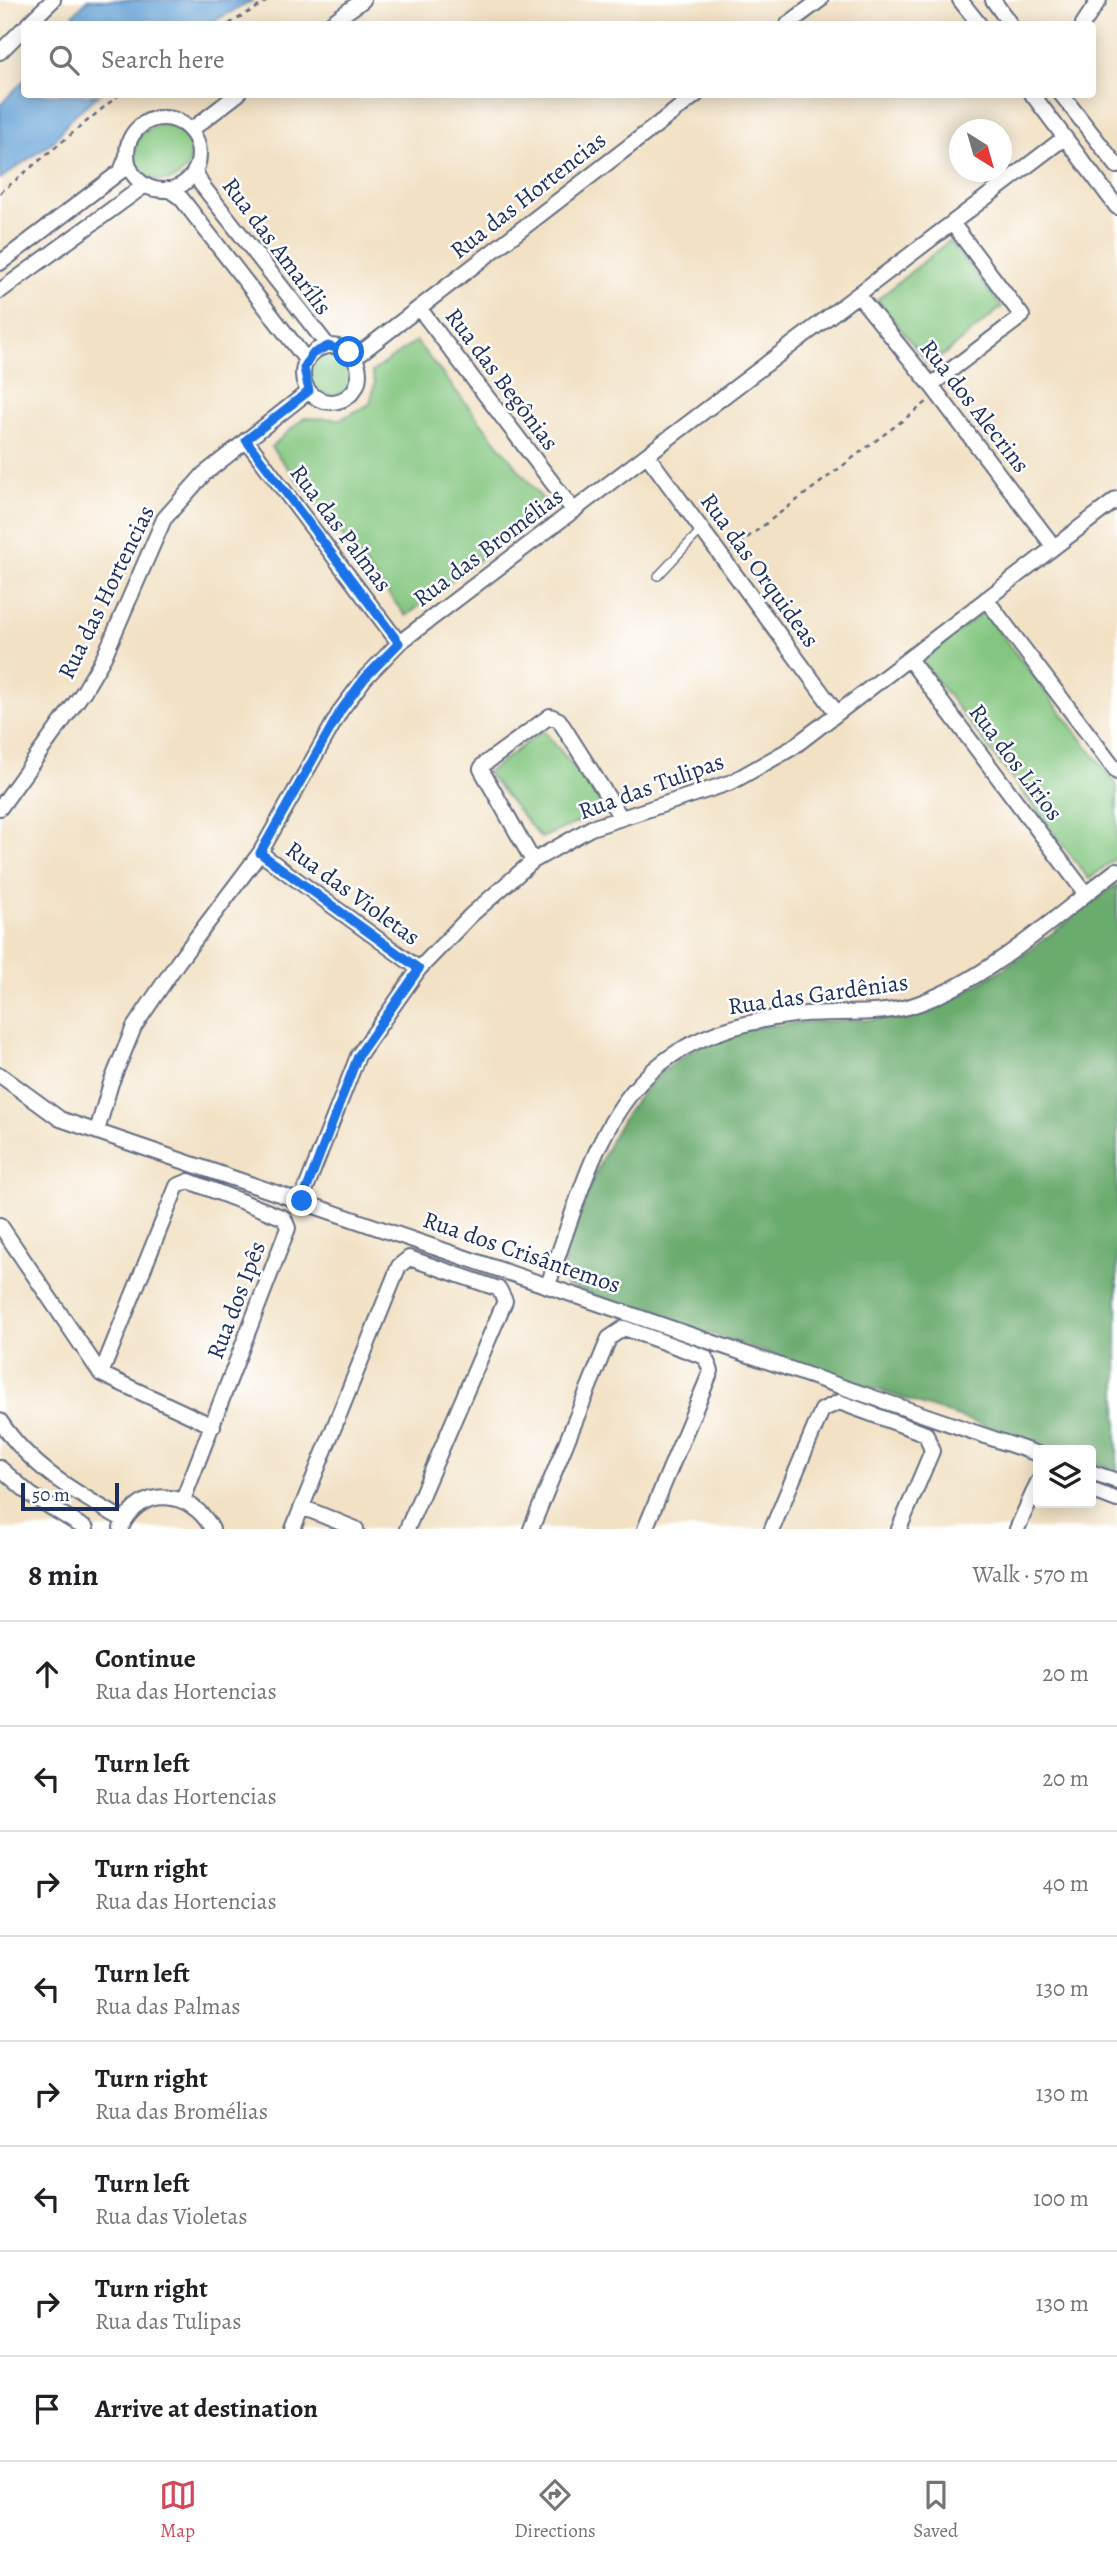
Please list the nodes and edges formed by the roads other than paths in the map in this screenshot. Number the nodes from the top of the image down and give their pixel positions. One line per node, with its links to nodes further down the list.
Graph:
1 (53, 0): 7 (street)
2 (363, 0): 8 (street)
3 (820, 0): 9 (street)
4 (960, 0): 10 (street)
5 (993, 0): 11 (street)
6 (1099, 0): 12 (street)
7 (31, 21)
8 (334, 21)
9 (792, 21)
10 (977, 21)
11 (1008, 21)
12 (1085, 21)
13 (21, 31): 14 (street)
14 (0, 52)
15 (233, 98): 19 (street)
16 (692, 98): 31 (street, Rua das Hortencias)
17 (1035, 98): 20 (street)
18 (1064, 98): 22 (street)
19 (191, 130): 21 (street); 23 (street)
20 (1064, 138): 26 (street); 27 (street, Rua das Bromélias)
21 (127, 156): 24 (street); 28 (street)
22 (1117, 166)
23 (195, 170): 25 (street); 32 (street, Rua das Amarílis)
24 (145, 185): 25 (street); 29 (street)
25 (168, 189): 34 (street, Rua das Amarílis)
26 (1117, 207)
27 (952, 223): 30 (street, Rua das Bromélias); 35 (street)
28 (0, 263)
29 (0, 291)
30 (858, 295): 35 (street, Rua dos Alecrins); 38 (street, Rua das Bromélias)
31 (419, 308): 33 (street, Rua das Hortencias); 40 (street, Rua das Begônias)
32 (328, 346): 33 (street); 34 (street)
33 (354, 358): 36 (street)
34 (307, 361): 36 (street)
35 (934, 389): 42 (street, Rua dos Alecrins)
36 (309, 391): 37 (street, Rua das Hortencias)
37 (246, 440): 45 (street, Rua das Palmas); 49 (street, Rua das Hortencias)
38 (646, 455): 40 (street, Rua das Bromélias); 41 (street, Rua das Orquideas)
39 (1117, 499): 42 (street, Rua das Tulipas)
40 (573, 511): 45 (street, Rua das Bromélias)
41 (702, 529): 43 (lane); 47 (street, Rua das Orquideas)
42 (1054, 547): 44 (street, Rua das Tulipas)
43 (659, 576)
44 (986, 599): 46 (street, Rua das Tulipas); 48 (street)
45 (399, 643): 52 (street, Rua das Bromélias)
46 (909, 659): 47 (street, Rua das Tulipas); 55 (street, Rua dos Lírios)
47 (836, 712): 51 (street, Rua das Tulipas)
48 (1117, 772)
49 (6, 789): 50 (street, Rua das Hortencias)
50 (0, 808)
51 (620, 816): 53 (street, Rua das Tulipas); 53 (street)
52 (260, 853): 56 (street, Rua das Violetas); 58 (street, Rua das Bromélias)
53 (533, 861): 56 (street, Rua das Tulipas)
54 (1117, 870): 55 (street, Rua das Gardênias)
55 (1086, 894): 61 (street, Rua das Gardênias)
56 (419, 969): 59 (street, Rua das Tulipas)
57 (0, 1075): 58 (street, Rua dos Crisântemos)
58 (97, 1131): 59 (street, Rua dos Crisântemos)
59 (302, 1201): 61 (street, Rua dos Crisântemos)
60 (0, 1225): 62 (street)
61 (548, 1285): 65 (street, Rua dos Crisântemos)
62 (100, 1374): 64 (street); 64 (street, Rua dos Ipês)
63 (0, 1421): 74 (street)
64 (213, 1426): 71 (street, Rua dos Ipês)
65 (1033, 1452)
66 (0, 1468): 75 (street)
67 (1096, 1474): 68 (street)
68 (1117, 1481)
69 (1096, 1492): 72 (street)
70 (1033, 1493): 84 (street)
71 (183, 1500): 74 (street); 76 (street)
72 (1117, 1500)
73 (302, 1507): 77 (street); 78 (street); 79 (street)
74 (122, 1525)
75 (86, 1529)
76 (212, 1529)
77 (293, 1529)
78 (356, 1529)
79 (407, 1529)
80 (531, 1529): 81 (street)
81 (645, 1529)
82 (772, 1529): 83 (street)
83 (899, 1529)
84 (1017, 1529)

